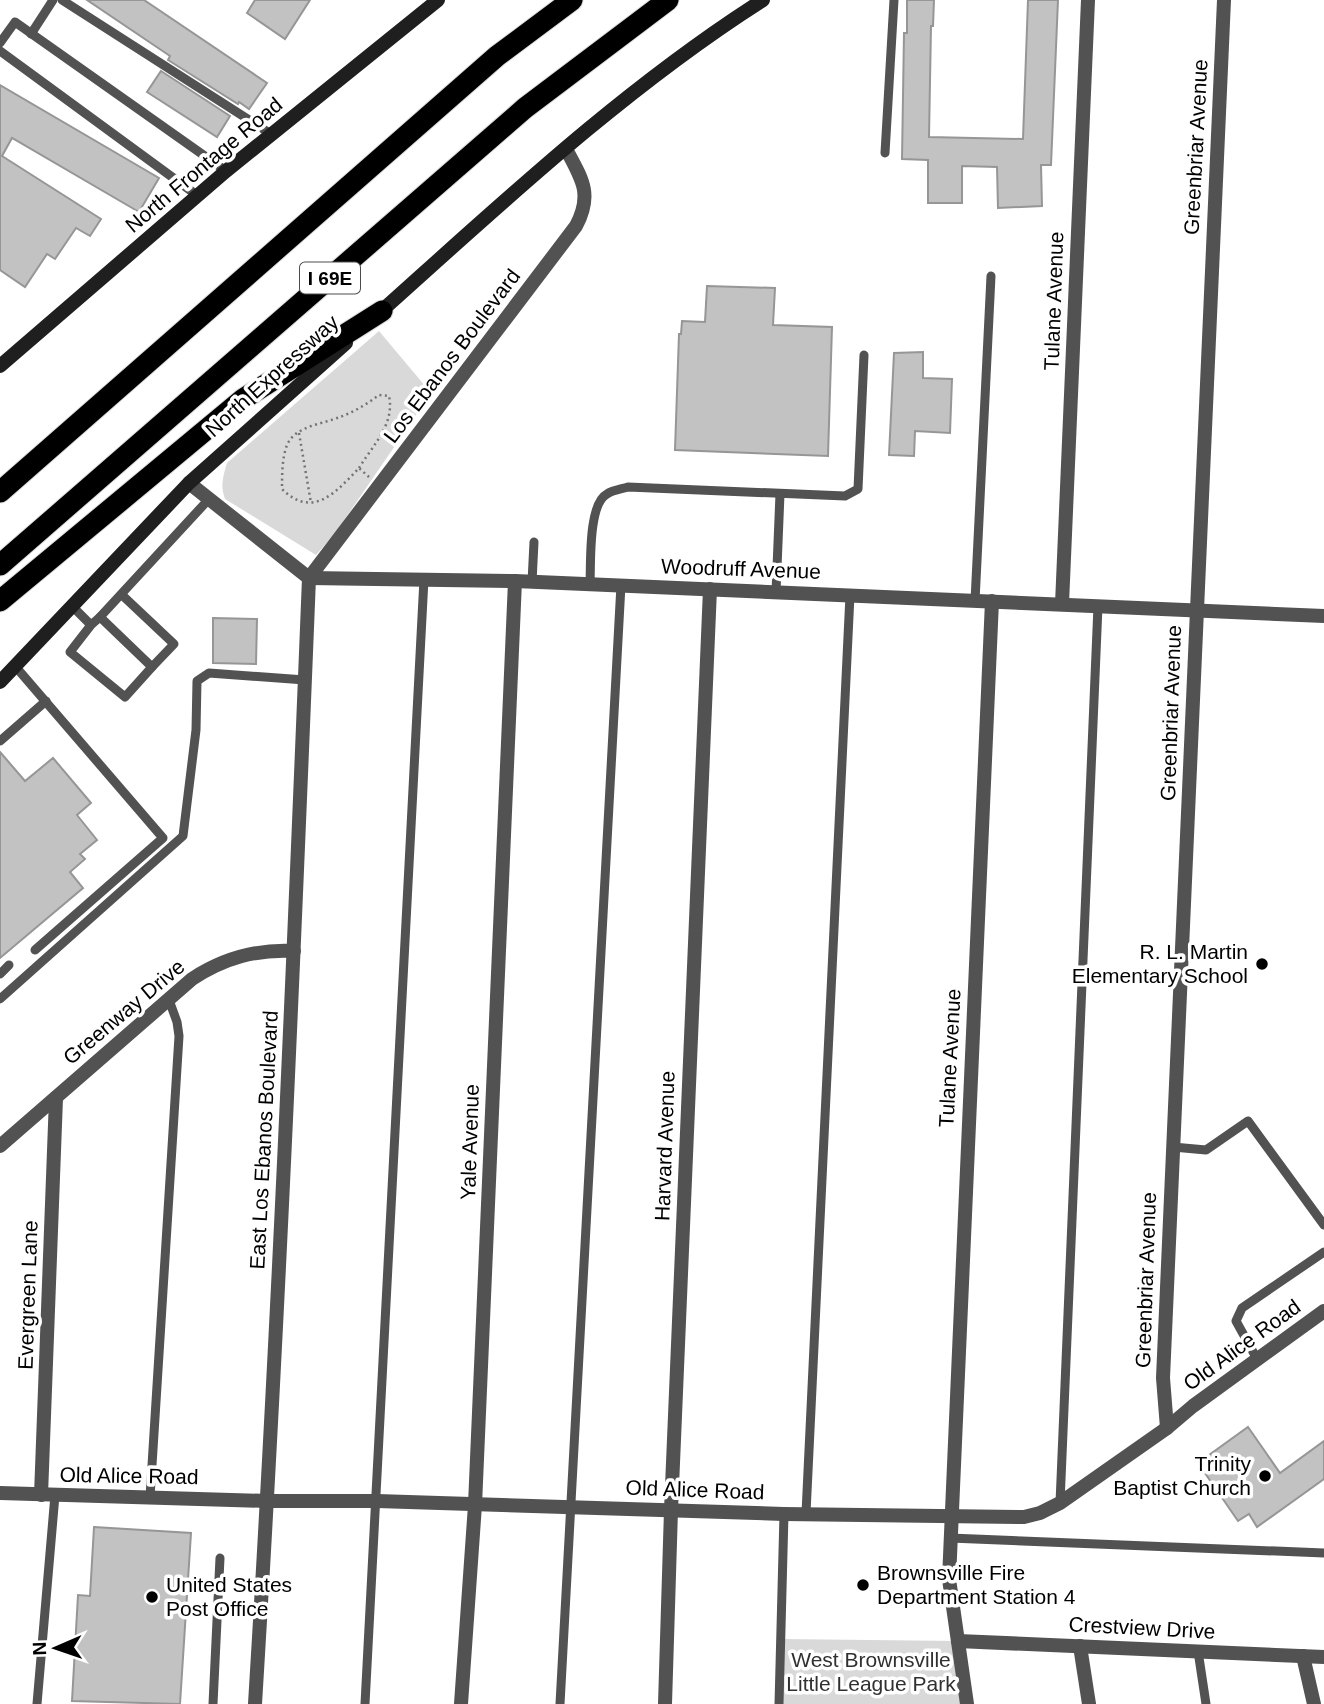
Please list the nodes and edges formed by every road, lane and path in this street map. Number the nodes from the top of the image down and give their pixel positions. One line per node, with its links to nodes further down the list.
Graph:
1 (53, 0): 10 (lane)
2 (62, 0): 13 (lane)
3 (438, 0): 13 (main road, North Frontage Road)
4 (572, 0): 26 (highway, I 69E)
5 (668, 0): 31 (highway, North Expressway / I 69E)
6 (763, 0): 14 (main road, North Expressway)
7 (894, 0): 15 (lane)
8 (1088, 0): 45 (street, Tulane Avenue)
9 (1224, 0): 48 (street, Greenbriar Avenue)
10 (31, 34): 11 (lane); 16 (lane)
11 (0, 43)
12 (0, 51): 17 (lane)
13 (271, 134): 16 (main road, North Frontage Road)
14 (566, 149): 19 (main road, North Expressway); 25 (street, Los Ebanos Boulevard)
15 (885, 153)
16 (226, 171): 17 (main road, North Frontage Road)
17 (198, 196): 21 (main road, North Frontage Road)
18 (991, 276): 43 (lane)
19 (382, 311): 24 (main road, North Expressway); 42 (highway)
20 (864, 355): 27 (lane)
21 (0, 366)
22 (299, 432): 23 (path); 29 (path); 29 (path)
23 (359, 468): 25 (path); 29 (path)
24 (189, 483): 28 (street); 46 (main road, North Expressway)
25 (378, 487): 32 (street, Los Ebanos Boulevard)
26 (0, 492)
27 (780, 494): 36 (lane); 39 (lane)
28 (209, 499): 32 (street); 40 (lane)
29 (311, 503)
30 (534, 542): 35 (lane)
31 (0, 565)
32 (309, 578): 33 (street, Woodruff Avenue); 54 (street, East Los Ebanos Boulevard)
33 (424, 579): 34 (street, Woodruff Avenue); 76 (lane)
34 (515, 581): 35 (street, Woodruff Avenue); 78 (street, Yale Avenue)
35 (532, 582): 36 (street, Woodruff Avenue)
36 (590, 584): 37 (street, Woodruff Avenue)
37 (621, 585): 38 (street, Woodruff Avenue); 79 (lane)
38 (710, 589): 39 (street, Woodruff Avenue); 80 (street, Harvard Avenue)
39 (776, 592): 41 (street, Woodruff Avenue)
40 (122, 595): 50 (lane); 53 (lane)
41 (850, 595): 43 (street, Woodruff Avenue); 81 (lane)
42 (0, 601)
43 (975, 601): 44 (street, Woodruff Avenue)
44 (992, 601): 45 (street, Woodruff Avenue); 83 (street, Tulane Avenue)
45 (1062, 604): 47 (street, Woodruff Avenue)
46 (72, 606): 51 (lane); 52 (main road, North Expressway)
47 (1098, 606): 48 (street, Woodruff Avenue); 77 (lane)
48 (1196, 610): 49 (street, Woodruff Avenue); 66 (street, Greenbriar Avenue)
49 (1324, 616)
50 (100, 617): 51 (lane); 53 (lane)
51 (91, 625): 53 (lane)
52 (15, 666): 55 (main road, North Expressway); 56 (lane)
53 (152, 667)
54 (305, 680): 59 (street, East Los Ebanos Boulevard); 62 (lane)
55 (0, 682)
56 (46, 701): 57 (lane); 58 (lane)
57 (0, 741)
58 (35, 950)
59 (294, 951): 63 (street, Greenway Drive); 75 (street, East Los Ebanos Boulevard)
60 (9, 965): 61 (lane)
61 (0, 974)
62 (0, 999)
63 (169, 1000): 64 (street, Greenway Drive); 74 (lane)
64 (56, 1098): 65 (street, Greenway Drive); 73 (street, Evergreen Lane)
65 (0, 1146)
66 (1173, 1147): 67 (lane); 71 (street, Greenbriar Avenue)
67 (1324, 1225)
68 (1324, 1252): 70 (lane)
69 (1324, 1311): 70 (street, Old Alice Road)
70 (1257, 1359): 71 (street, Old Alice Road)
71 (1167, 1428): 77 (street, Old Alice Road)
72 (0, 1493): 73 (street, Old Alice Road)
73 (48, 1495): 74 (street, Old Alice Road); 92 (lane)
74 (150, 1497): 75 (street, Old Alice Road)
75 (267, 1501): 76 (street, Old Alice Road); 94 (street, East Los Ebanos Boulevard)
76 (377, 1501): 78 (street, Old Alice Road); 95 (lane)
77 (1060, 1503): 83 (street, Old Alice Road)
78 (475, 1505): 79 (street, Old Alice Road); 96 (street, Yale Avenue)
79 (571, 1507): 80 (street, Old Alice Road); 97 (lane)
80 (671, 1510): 82 (street, Old Alice Road); 98 (street, Harvard Avenue)
81 (806, 1513): 82 (street, Old Alice Road); 83 (street, Old Alice Road)
82 (784, 1514): 99 (lane)
83 (951, 1517): 84 (street, Tulane Avenue)
84 (950, 1538): 85 (lane); 87 (street, Tulane Avenue)
85 (1324, 1553)
86 (220, 1558): 93 (lane)
87 (958, 1641): 88 (street, Crestview Drive); 100 (street, Tulane Avenue)
88 (1080, 1646): 89 (street, Crestview Drive); 101 (street)
89 (1198, 1651): 90 (street, Crestview Drive); 102 (lane)
90 (1303, 1656): 91 (street, Crestview Drive); 103 (street)
91 (1324, 1657)
92 (37, 1704)
93 (213, 1704)
94 (255, 1704)
95 (365, 1704)
96 (461, 1704)
97 (560, 1704)
98 (665, 1704)
99 (779, 1704)
100 (967, 1704)
101 (1089, 1704)
102 (1206, 1704)
103 (1314, 1704)

